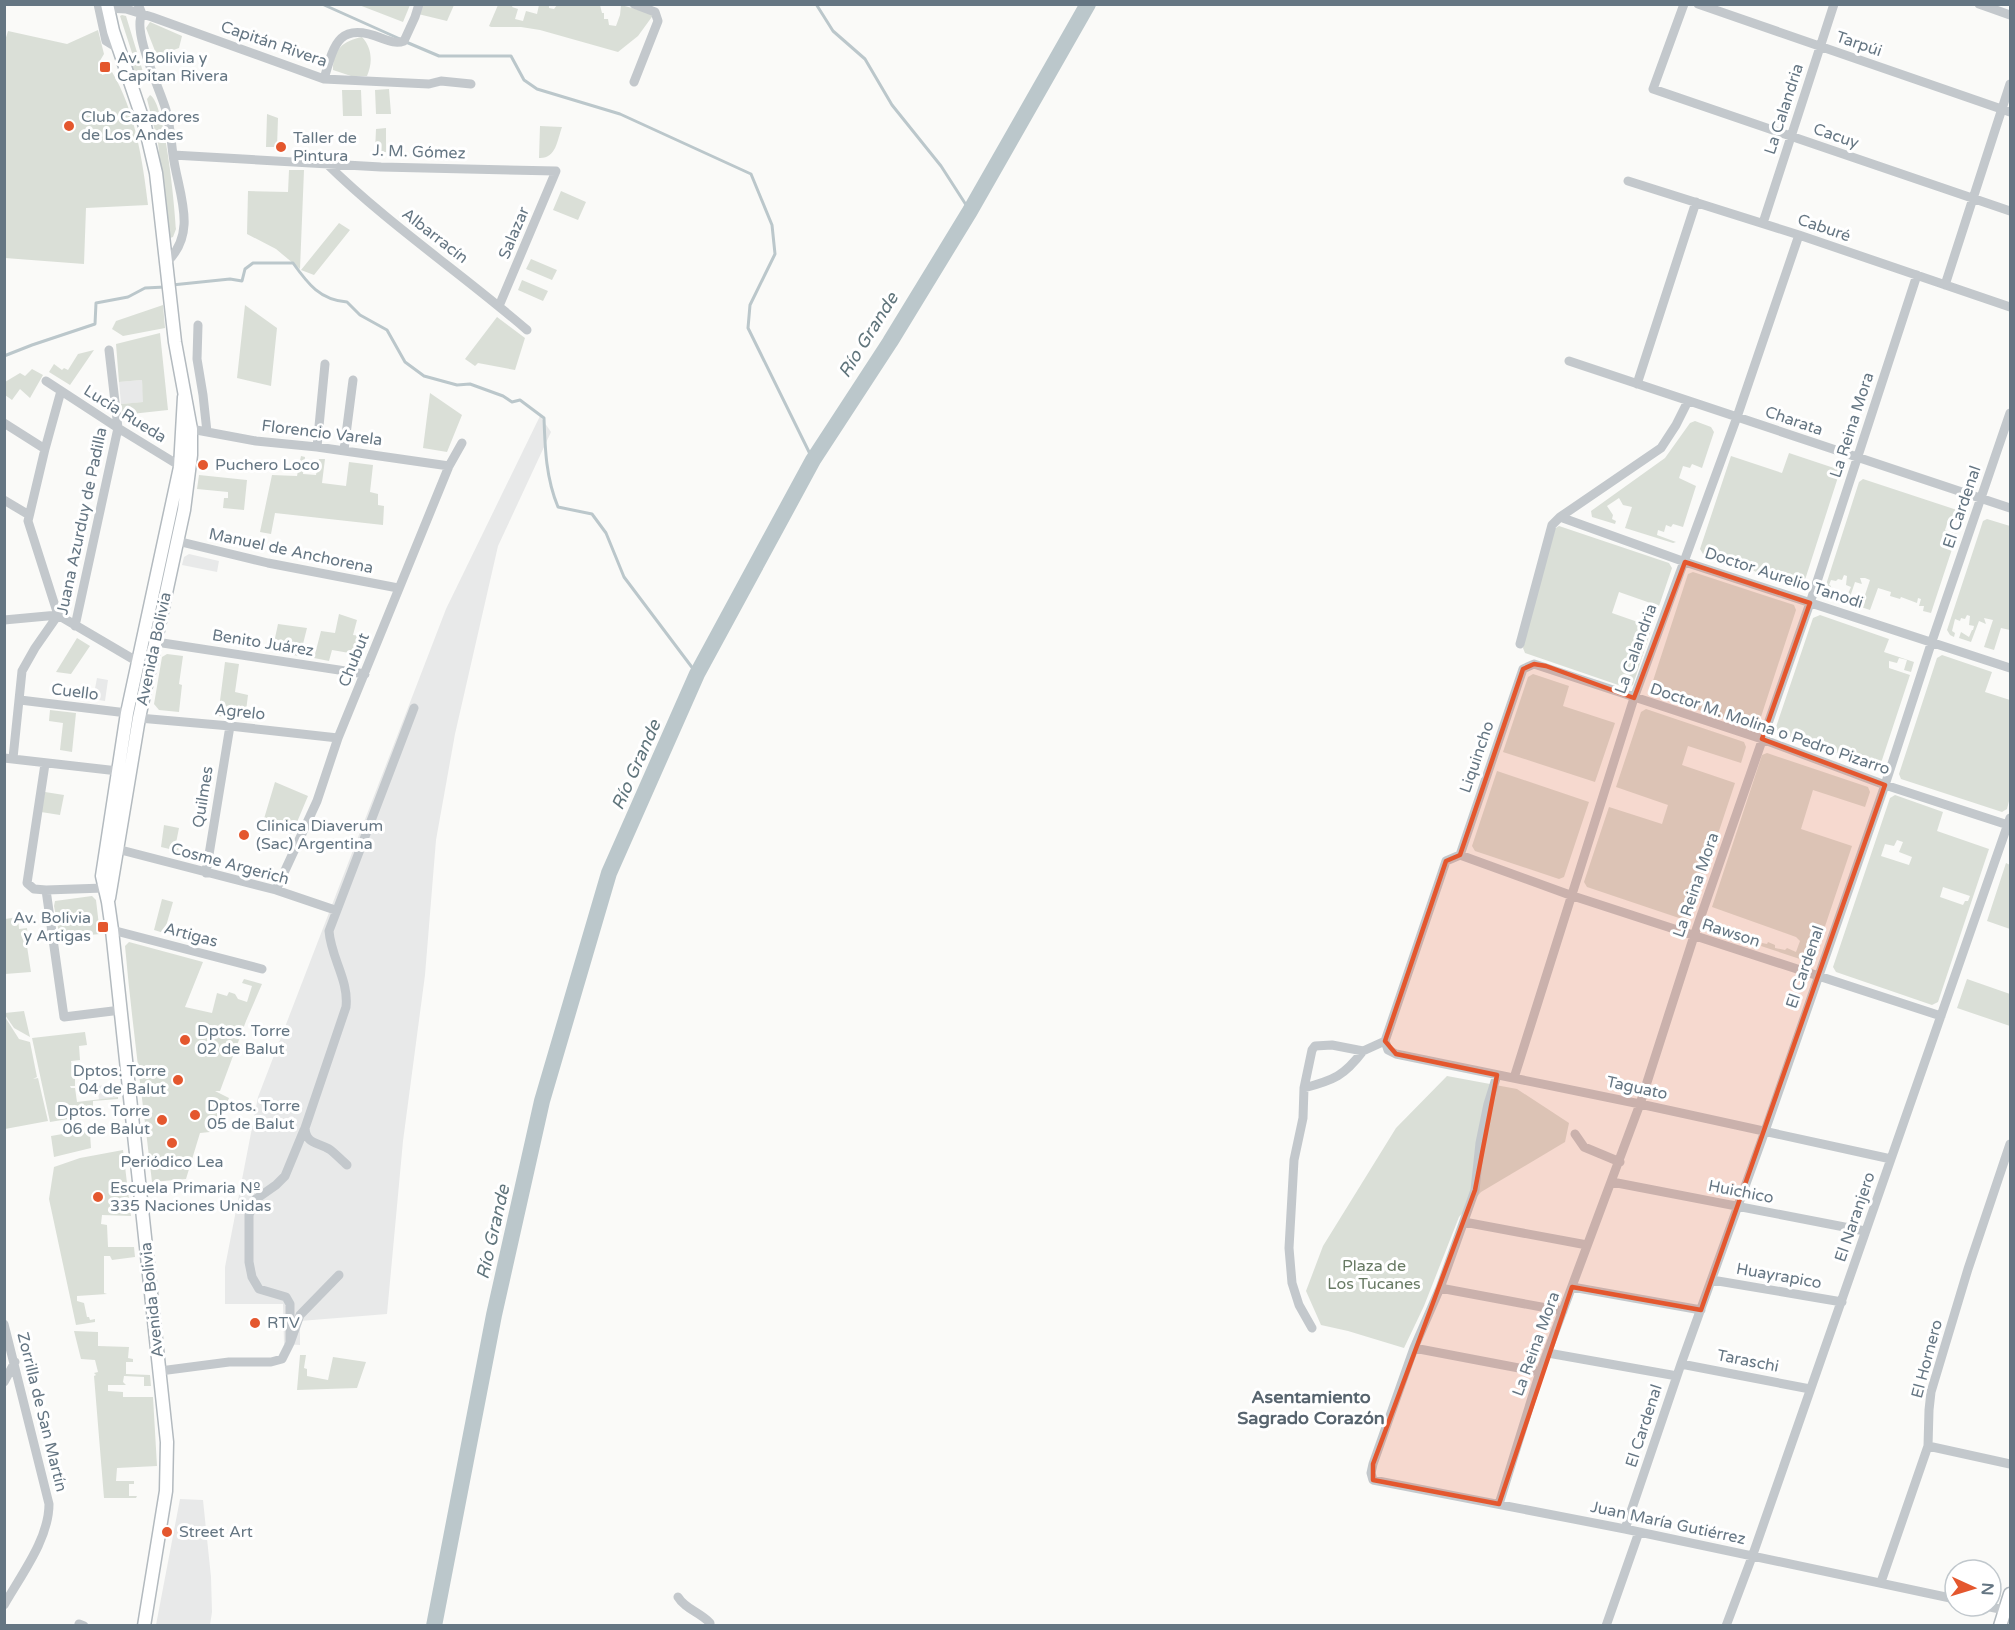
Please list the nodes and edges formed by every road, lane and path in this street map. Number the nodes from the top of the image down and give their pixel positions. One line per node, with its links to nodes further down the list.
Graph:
1 (418, 4): 11 (street)
2 (634, 4): 12 (street)
3 (1684, 4): 16 (street, Cacuy)
4 (1698, 4): 10 (street, Tarpúi)
5 (1834, 4): 10 (street, La Calandria)
6 (1979, 4): 9 (street)
7 (104, 6): 8 (street, Capitán Rivera); 26 (street, Avenida Bolivia)
8 (140, 9): 11 (street, Capitán Rivera); 17 (street)
9 (2010, 15)
10 (1820, 46): 15 (street, Tarpúi); 16 (street, La Calandria)
11 (324, 79): 13 (street, Capitán Rivera)
12 (634, 82)
13 (471, 84)
14 (2010, 84): 15 (street)
15 (2006, 110): 21 (street)
16 (1790, 137): 21 (street, Cacuy); 24 (street, La Calandria)
17 (173, 155): 18 (street, J. M. Gómez); 26 (street)
18 (326, 163): 19 (street, J. M. Gómez); 29 (street, Albarracín)
19 (556, 171): 29 (street, Salazar)
20 (1628, 181): 22 (street, Caburé)
21 (1973, 198): 23 (street, Cacuy); 28 (street)
22 (1696, 202): 24 (street, Caburé); 38 (street)
23 (2010, 211)
24 (1763, 223): 25 (street, Caburé)
25 (1799, 235): 27 (street, Caburé); 43 (street, La Calandria)
26 (166, 269): 40 (street, Avenida Bolivia)
27 (1917, 275): 28 (street, Caburé); 52 (street, La Reina Mora)
28 (1945, 285): 30 (street, Caburé)
29 (499, 306): 32 (street, Albarracín)
30 (2010, 307)
31 (198, 325): 47 (street)
32 (527, 330)
33 (110, 350): 45 (street, Juana Azurduy de Padilla)
34 (1569, 361): 38 (street, Charata)
35 (325, 364): 49 (street)
36 (353, 380): 51 (street)
37 (46, 381): 39 (street, Lucía Rueda)
38 (1637, 384): 41 (street, Charata)
39 (61, 391): 45 (street, Lucía Rueda); 50 (street)
40 (184, 397): 46 (street, Avenida Bolivia); 54 (street, Avenida Bolivia)
41 (1688, 401): 43 (street, Charata); 59 (street)
42 (2010, 413): 55 (street, El Cardenal)
43 (1737, 417): 52 (street, Charata); 61 (street, La Calandria)
44 (4, 423): 50 (street)
45 (118, 428): 54 (street, Lucía Rueda); 66 (street, Juana Azurduy de Padilla)
46 (191, 429): 47 (street, Florencio Varela); 54 (street, Avenida Bolivia)
47 (207, 432): 49 (street, Florencio Varela)
48 (462, 443): 53 (street, Chubut)
49 (316, 447): 51 (street, Florencio Varela)
50 (45, 449): 58 (street)
51 (344, 450): 53 (street, Florencio Varela)
52 (1857, 457): 55 (street, Charata); 63 (street, La Reina Mora)
53 (449, 466): 62 (street, Chubut)
54 (185, 469): 60 (street, Avenida Bolivia); 70 (street, Avenida Bolivia)
55 (1981, 499): 57 (street, Charata); 67 (street, El Cardenal)
56 (4, 500): 58 (street)
57 (2010, 508)
58 (29, 515): 64 (street)
59 (1560, 517): 61 (street, Doctor Aurelio Tanodi); 69 (street)
60 (177, 541): 62 (street, Manuel de Anchorena); 68 (street, Avenida Bolivia)
61 (1684, 562): 63 (street, Doctor Aurelio Tanodi); 74 (street, La Calandria)
62 (398, 588): 73 (street, Chubut)
63 (1810, 603): 67 (street, Doctor Aurelio Tanodi); 80 (street, La Reina Mora)
64 (58, 615): 65 (street); 66 (street); 75 (street, Juana Azurduy de Padilla)
65 (4, 620)
66 (75, 626): 70 (street)
67 (1932, 641): 71 (street, Doctor Aurelio Tanodi); 84 (street, El Cardenal)
68 (156, 642): 73 (street, Benito Juárez); 77 (street, Avenida Bolivia)
69 (1520, 644)
70 (138, 662): 77 (street, Avenida Bolivia)
71 (2010, 668)
72 (1523, 669): 74 (street, Doctor M. Molina o Pedro Pizarro); 87 (street, Liquincho)
73 (365, 674): 79 (street, Chubut)
74 (1634, 699): 80 (street, Doctor M. Molina o Pedro Pizarro); 92 (street, La Calandria)
75 (20, 700): 77 (street, Cuello); 81 (street, Juana Azurduy de Padilla)
76 (414, 708): 94 (street)
77 (133, 716): 78 (street, Agrelo); 83 (street, Avenida Bolivia); 86 (street, Avenida Bolivia)
78 (230, 726): 79 (street, Agrelo); 88 (street, Quilmes)
79 (338, 738): 91 (street, Chubut)
80 (1762, 740): 84 (street, Doctor M. Molina o Pedro Pizarro); 96 (street, La Reina Mora)
81 (9, 758): 82 (street)
82 (45, 764): 83 (street); 90 (street)
83 (118, 771): 89 (street, Avenida Bolivia)
84 (1885, 785): 85 (street, Doctor M. Molina o Pedro Pizarro); 98 (street, El Cardenal)
85 (2009, 821): 100 (street, El Naranjero)
86 (117, 849): 88 (street, Cosme Argerich); 93 (street, Avenida Bolivia)
87 (1460, 855): 92 (street, Rawson); 101 (street)
88 (206, 873): 91 (street, Cosme Argerich)
89 (104, 888): 90 (street); 93 (street, Avenida Bolivia)
90 (46, 890): 99 (street)
91 (276, 890): 94 (street, Cosme Argerich)
92 (1570, 895): 96 (street, Rawson); 104 (street, La Calandria)
93 (108, 902): 95 (street, Avenida Bolivia)
94 (336, 910): 107 (street)
95 (112, 930): 97 (street, Artigas); 99 (street, Avenida Bolivia)
96 (1694, 936): 98 (street, Rawson); 106 (street, La Reina Mora)
97 (262, 969)
98 (1817, 977): 100 (street, Rawson); 108 (street, El Cardenal)
99 (121, 1010): 133 (street, Avenida Bolivia)
100 (1941, 1016): 111 (street, El Naranjero)
101 (1385, 1041): 102 (street); 103 (street, Taguato)
102 (1363, 1051): 105 (street); 105 (street)
103 (1497, 1075): 104 (street, Taguato); 116 (street)
104 (1514, 1078): 106 (street, Taguato)
105 (1304, 1088): 127 (street)
106 (1640, 1104): 108 (street, Taguato); 112 (street, La Reina Mora)
107 (305, 1128): 113 (street); 128 (street)
108 (1765, 1131): 111 (street, Taguato); 115 (street, El Cardenal)
109 (1575, 1134): 112 (street)
110 (2010, 1151): 138 (street, El Hornero)
111 (1891, 1159): 117 (street, El Naranjero)
112 (1620, 1162): 114 (street, La Reina Mora)
113 (347, 1165)
114 (1612, 1182): 115 (street, Huichico); 118 (street, La Reina Mora)
115 (1738, 1207): 117 (street, Huichico); 120 (street, El Cardenal)
116 (1464, 1222): 118 (street); 122 (street)
117 (1865, 1231): 123 (street, El Naranjero)
118 (1587, 1245): 121 (street, La Reina Mora)
119 (339, 1275): 128 (street)
120 (1712, 1280): 123 (street, Huayrapico); 124 (street, El Cardenal)
121 (1572, 1287): 124 (street); 125 (street, La Reina Mora)
122 (1440, 1288): 125 (street); 129 (street)
123 (1842, 1302): 137 (street, El Naranjero)
124 (1701, 1310): 132 (street, El Cardenal)
125 (1563, 1311): 130 (street, La Reina Mora)
126 (4, 1324): 131 (street, Zorrilla de San Martín)
127 (1312, 1328)
128 (290, 1343): 133 (street)
129 (1414, 1348): 134 (street); 140 (street, Juan María Gutiérrez)
130 (1548, 1353): 134 (street, La Reina Mora); 135 (street)
131 (15, 1362): 136 (street); 148 (street, Zorrilla de San Martín)
132 (1681, 1364): 135 (street, El Cardenal); 137 (street, Taraschi)
133 (160, 1371): 150 (street, Avenida Bolivia)
134 (1540, 1372): 140 (street, La Reina Mora)
135 (1677, 1376): 141 (street, El Cardenal)
136 (4, 1382)
137 (1810, 1389): 143 (street, El Naranjero)
138 (1928, 1446): 139 (street); 144 (street, El Hornero)
139 (2010, 1464)
140 (1499, 1504): 141 (street, Juan María Gutiérrez)
141 (1625, 1529): 142 (street, Juan María Gutiérrez)
142 (1640, 1532): 143 (street, Juan María Gutiérrez); 152 (street)
143 (1752, 1557): 144 (street, Juan María Gutiérrez); 153 (street, El Naranjero)
144 (1881, 1582): 146 (street, Juan María Gutiérrez)
145 (2010, 1594): 149 (street)
146 (1943, 1596)
147 (678, 1597): 151 (street)
148 (4, 1605)
149 (2005, 1610): 154 (street)
150 (144, 1626)
151 (710, 1626)
152 (1606, 1626)
153 (1726, 1626)
154 (2000, 1626)

